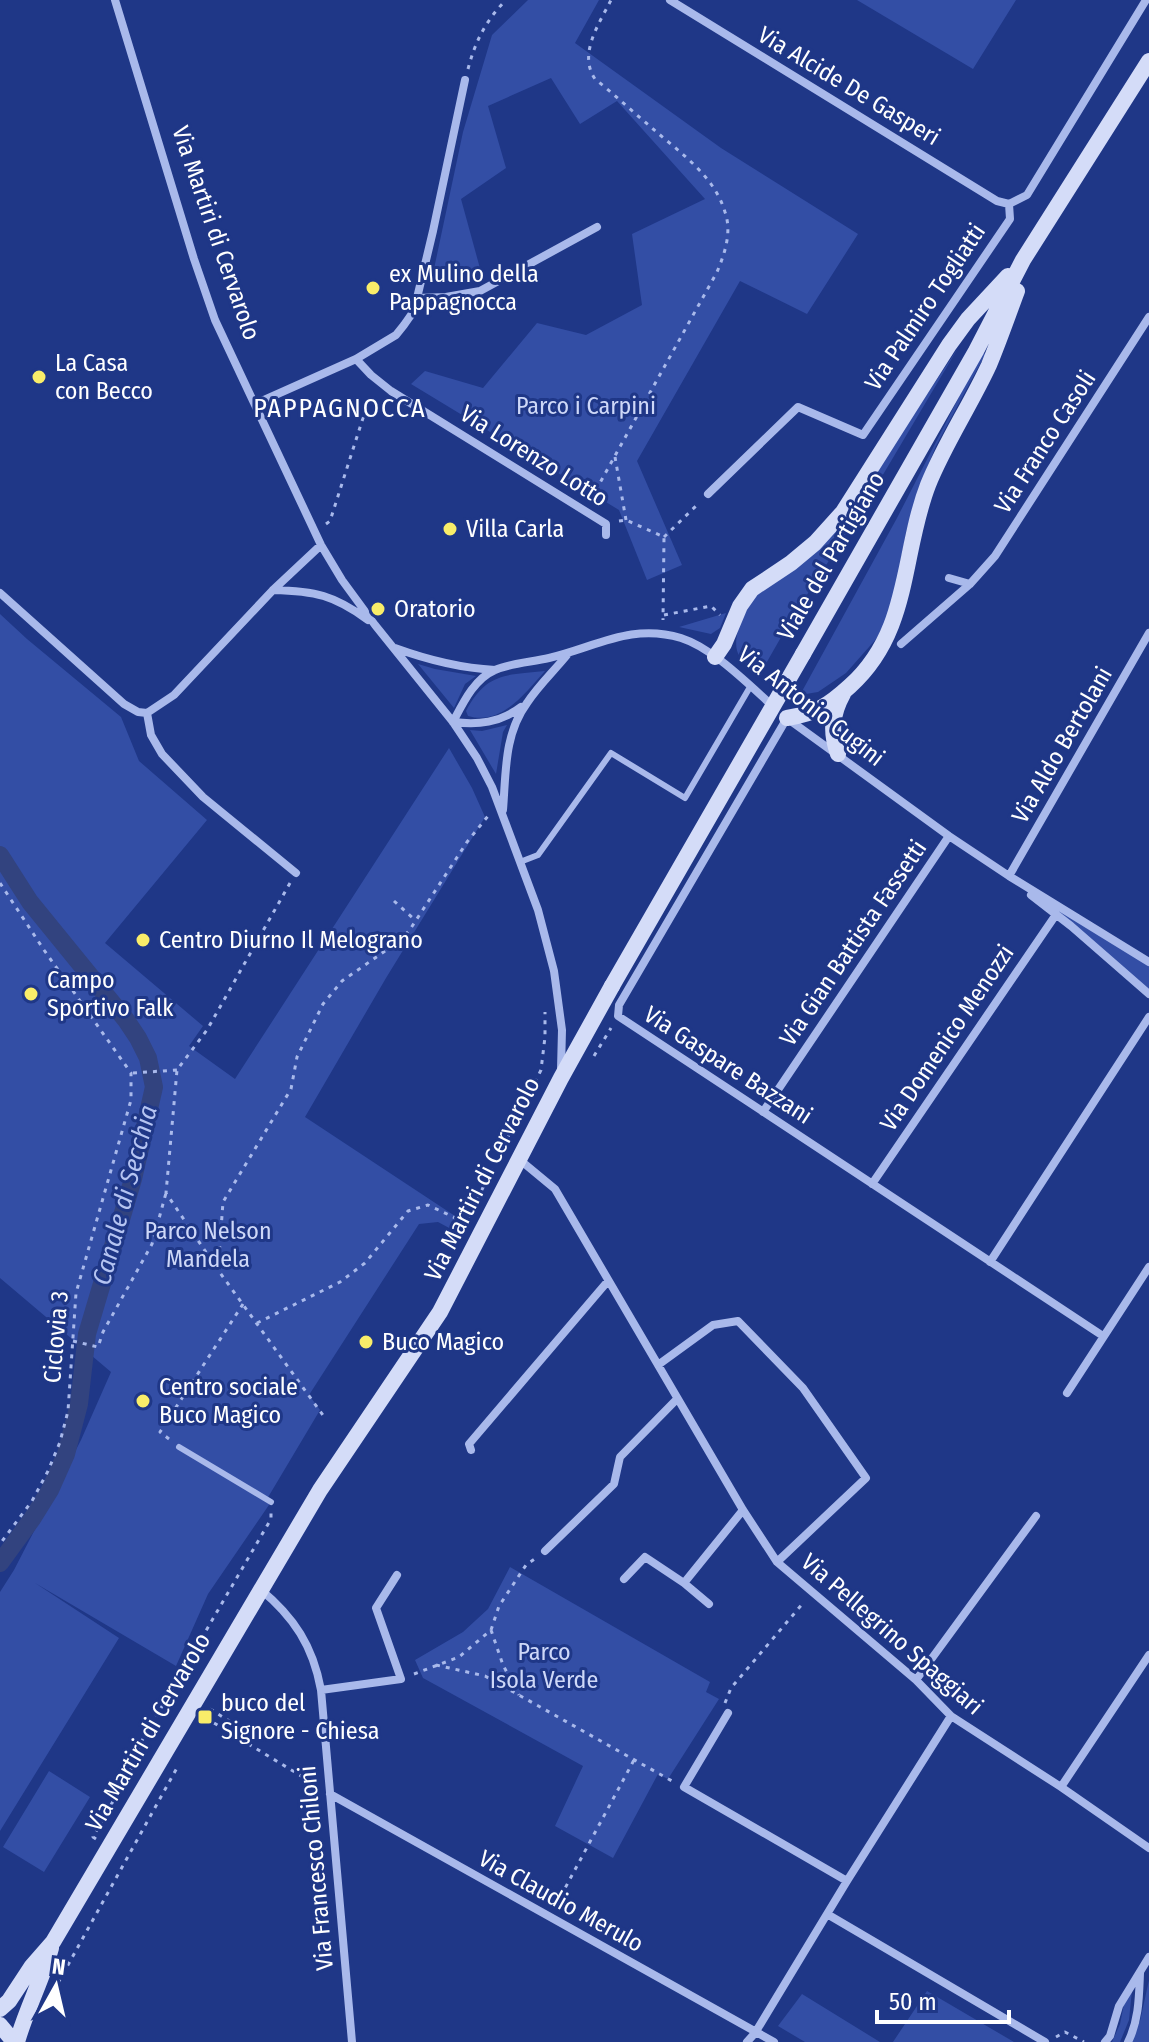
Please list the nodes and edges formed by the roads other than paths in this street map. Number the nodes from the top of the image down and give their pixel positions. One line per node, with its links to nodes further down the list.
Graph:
1 (115, 0): 13 (street, Via Martiri di Cervarolo)
2 (670, 0): 6 (street, Via Alcide De Gasperi)
3 (1146, 0): 6 (street, Via Palmiro Togliatti)
4 (1149, 61): 8 (main road, Viale del Partigiano)
5 (465, 80): 10 (street)
6 (1009, 204): 14 (street, Via Palmiro Togliatti)
7 (597, 227): 10 (street)
8 (1039, 236): 9 (main road, Viale del Partigiano); 29 (main road)
9 (1023, 260): 26 (main road); 44 (main road, Viale del Partigiano, bridge)
10 (417, 298): 12 (street)
11 (1149, 317): 18 (street, Via Franco Casoli)
12 (356, 359): 13 (street); 15 (street, Via Lorenzo Lotto)
13 (255, 404): 16 (street, Via Martiri di Cervarolo)
14 (708, 494)
15 (606, 535)
16 (321, 545): 19 (street); 21 (street, Via Martiri di Cervarolo)
17 (949, 578): 18 (street)
18 (970, 584): 23 (street, Via Franco Casoli)
19 (273, 590): 21 (street); 31 (street)
20 (0, 593): 31 (street)
21 (375, 625): 24 (street, Via Martiri di Cervarolo)
22 (1149, 633): 39 (street, Via Aldo Bertolani)
23 (901, 644)
24 (395, 648): 27 (street, Via Antonio Cugini); 33 (street, Via Martiri di Cervarolo)
25 (569, 653): 26 (street, Via Antonio Cugini); 27 (street, Via Antonio Cugini); 30 (street, Via Antonio Cugini)
26 (715, 657): 28 (street, Via Antonio Cugini)
27 (495, 670): 33 (street)
28 (750, 687): 32 (street, Via Antonio Cugini); 37 (lane)
29 (845, 690): 32 (main road); 34 (main road)
30 (527, 702): 33 (street, Via Antonio Cugini); 35 (street, Via Antonio Cugini)
31 (147, 713): 38 (street)
32 (787, 718): 34 (street, Via Antonio Cugini); 45 (street, Via Gaspare Bazzani)
33 (453, 722): 35 (street, Via Martiri di Cervarolo)
34 (838, 754): 36 (street, Via Antonio Cugini)
35 (503, 815): 37 (street, Via Martiri di Cervarolo)
36 (949, 836): 39 (street, Via Antonio Cugini); 45 (street, Via Gian Battista Fassetti)
37 (520, 862): 44 (street, Via Martiri di Cervarolo)
38 (296, 873)
39 (1009, 876): 40 (street, Via Antonio Cugini); 41 (street, Via Antonio Cugini)
40 (1055, 916): 42 (street, Via Antonio Cugini); 47 (street, Via Domenico Menozzi)
41 (1149, 962)
42 (1149, 994)
43 (1149, 1017): 48 (street)
44 (561, 1078): 46 (main road, Via Martiri di Cervarolo)
45 (763, 1112): 47 (street, Via Gaspare Bazzani)
46 (520, 1160): 50 (street, Via Pellegrino Spaggiari); 65 (main road, Via Martiri di Cervarolo)
47 (872, 1184): 48 (street, Via Gaspare Bazzani)
48 (990, 1262): 51 (street, Via Gaspare Bazzani)
49 (1149, 1267): 51 (street)
50 (608, 1281): 52 (street, Via Pellegrino Spaggiari); 56 (street)
51 (1103, 1336): 53 (street)
52 (658, 1365): 54 (street, Via Pellegrino Spaggiari); 61 (street, Via Pellegrino Spaggiari)
53 (1067, 1393)
54 (677, 1399): 58 (street, Via Pellegrino Spaggiari); 60 (street)
55 (179, 1447): 57 (lane)
56 (471, 1450)
57 (271, 1502)
58 (743, 1510): 61 (street, Via Pellegrino Spaggiari); 64 (street)
59 (1036, 1516): 68 (street)
60 (545, 1551)
61 (777, 1562): 68 (street, Via Pellegrino Spaggiari)
62 (397, 1575): 69 (street)
63 (624, 1579): 64 (street)
64 (684, 1583): 66 (street)
65 (260, 1589): 69 (street, Via Francesco Chiloni); 77 (main road, Via Martiri di Cervarolo)
66 (709, 1604)
67 (1149, 1655): 72 (street)
68 (916, 1680): 71 (street, Via Pellegrino Spaggiari)
69 (321, 1690): 73 (street, Via Francesco Chiloni)
70 (728, 1713): 75 (street)
71 (951, 1716): 72 (street, Via Pellegrino Spaggiari); 75 (street)
72 (1061, 1787): 74 (street, Via Pellegrino Spaggiari)
73 (330, 1794): 82 (street, Via Claudio Merulo); 84 (street, Via Francesco Chiloni)
74 (1149, 1848)
75 (847, 1881): 76 (street)
76 (827, 1914): 82 (street); 87 (street)
77 (53, 1942): 80 (main road, Via Martiri di Cervarolo); 83 (main road, Via Martiri di Cervarolo)
78 (1149, 1957): 79 (street)
79 (1140, 1970): 88 (street); 89 (street)
80 (0, 2009)
81 (0, 2025): 83 (main road, Via Martiri di Cervarolo)
82 (755, 2033): 85 (street); 86 (street, Via Claudio Merulo)
83 (14, 2042)
84 (352, 2042)
85 (747, 2042)
86 (774, 2042)
87 (1047, 2042)
88 (1105, 2042)
89 (1128, 2042)

